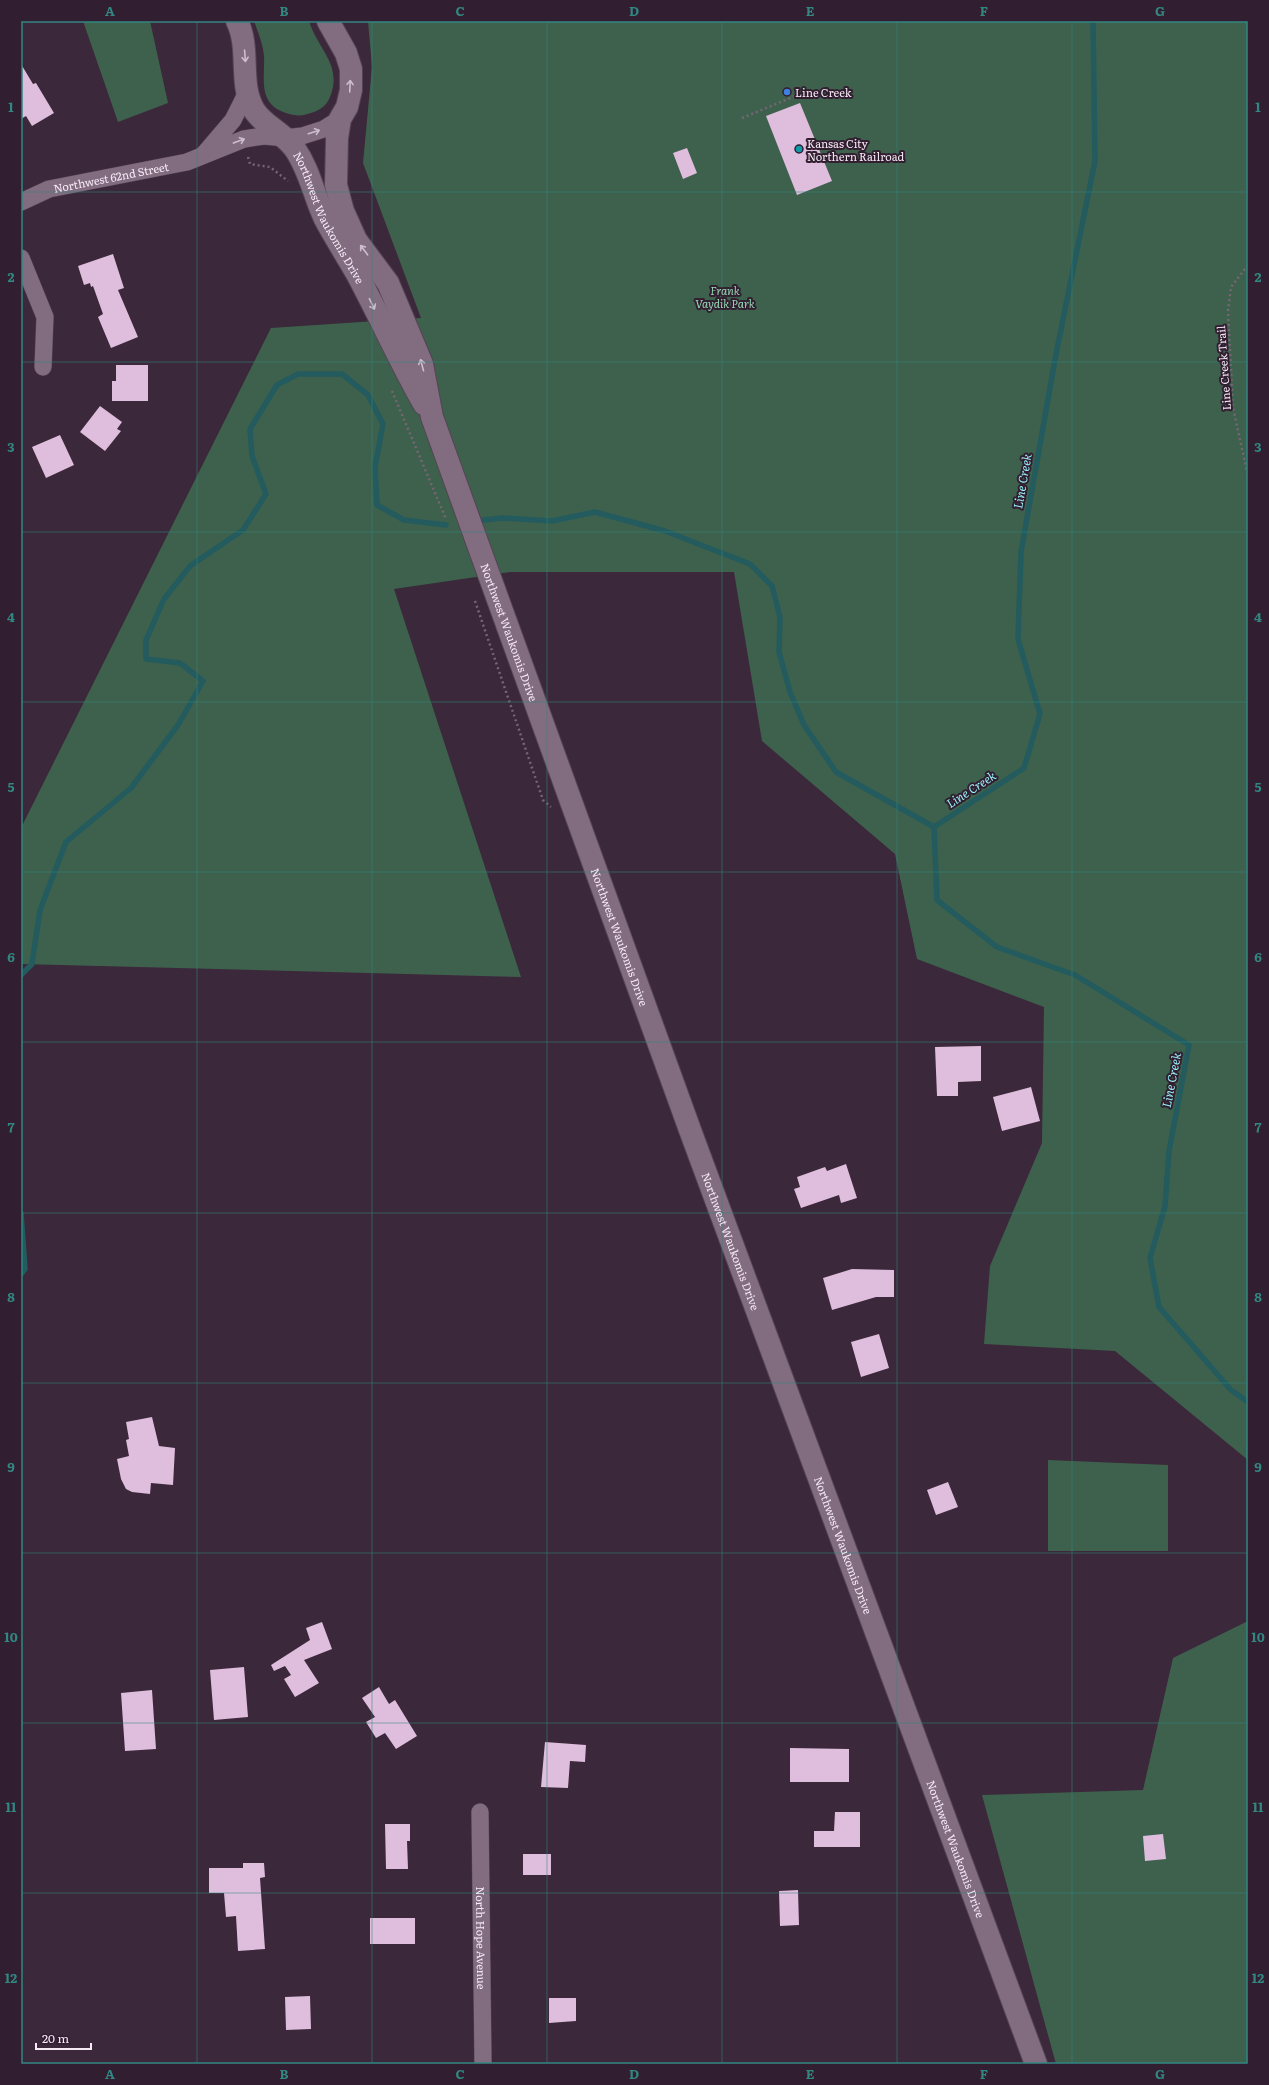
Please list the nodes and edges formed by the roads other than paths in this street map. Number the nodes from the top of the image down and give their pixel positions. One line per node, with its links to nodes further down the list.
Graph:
1 (237, 21): 3 (main road, Northwest Waukomis Drive, one-way to 3)
2 (328, 21): 4 (main road, Northwest Waukomis Drive, one-way to 2)
3 (247, 92): 5 (main road, Northwest Waukomis Drive); 6 (street, Northwest 62nd Street)
4 (340, 119): 5 (street, Northwest 62nd Street, one-way to 4); 10 (main road, Northwest Waukomis Drive, one-way to 4)
5 (285, 138): 6 (street, Northwest 62nd Street, one-way to 5); 10 (main road, Northwest Waukomis Drive, one-way to 10)
6 (202, 156): 7 (street, Northwest 62nd Street)
7 (21, 202)
8 (21, 258): 9 (street)
9 (43, 367)
10 (432, 417): 13 (main road, Northwest Waukomis Drive)
11 (480, 1812): 12 (street, North Hope Avenue)
12 (483, 2064)
13 (1036, 2064)

